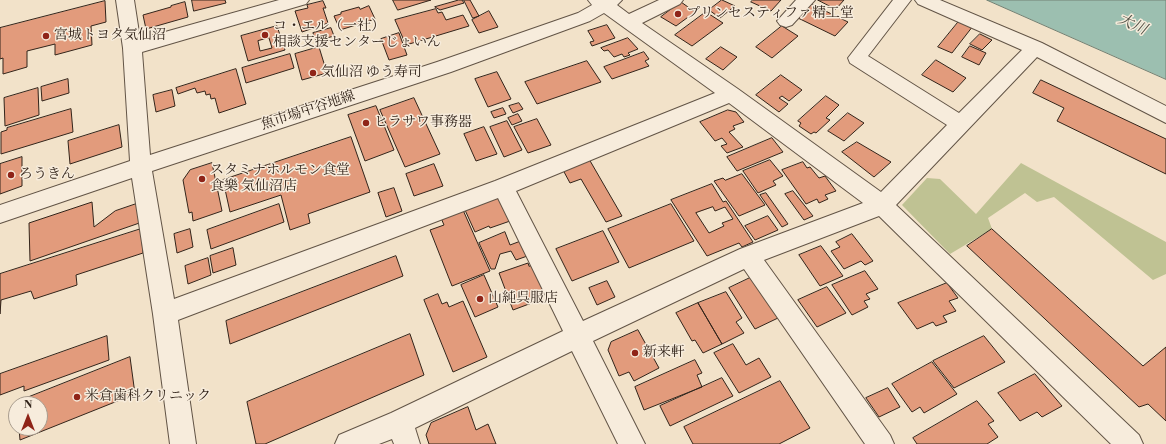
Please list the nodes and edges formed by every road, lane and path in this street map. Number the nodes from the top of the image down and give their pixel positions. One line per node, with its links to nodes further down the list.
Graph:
1 (124, 0): 11 (street)
2 (300, 0): 8 (street)
3 (674, 0): 10 (street)
4 (806, 0): 9 (street)
5 (902, 0): 15 (street)
6 (924, 0): 12 (street)
7 (605, 2): 10 (street); 16 (street, 魚市場中谷地線)
8 (274, 3): 11 (street)
9 (786, 21)
10 (628, 22): 13 (street)
11 (132, 48): 16 (street)
12 (1035, 48): 14 (street); 15 (street)
13 (731, 94): 17 (street); 18 (street)
14 (1166, 115)
15 (961, 124): 18 (street)
16 (141, 166): 19 (street, 魚市場中谷地線); 21 (street)
17 (503, 187): 21 (street); 22 (street)
18 (882, 205): 20 (street); 28 (street)
19 (0, 214)
20 (748, 256): 22 (street); 27 (street)
21 (165, 314): 24 (street)
22 (577, 336): 23 (street); 26 (street)
23 (403, 433): 25 (street)
24 (183, 444)
25 (348, 444)
26 (632, 444)
27 (881, 444)
28 (1130, 444)

